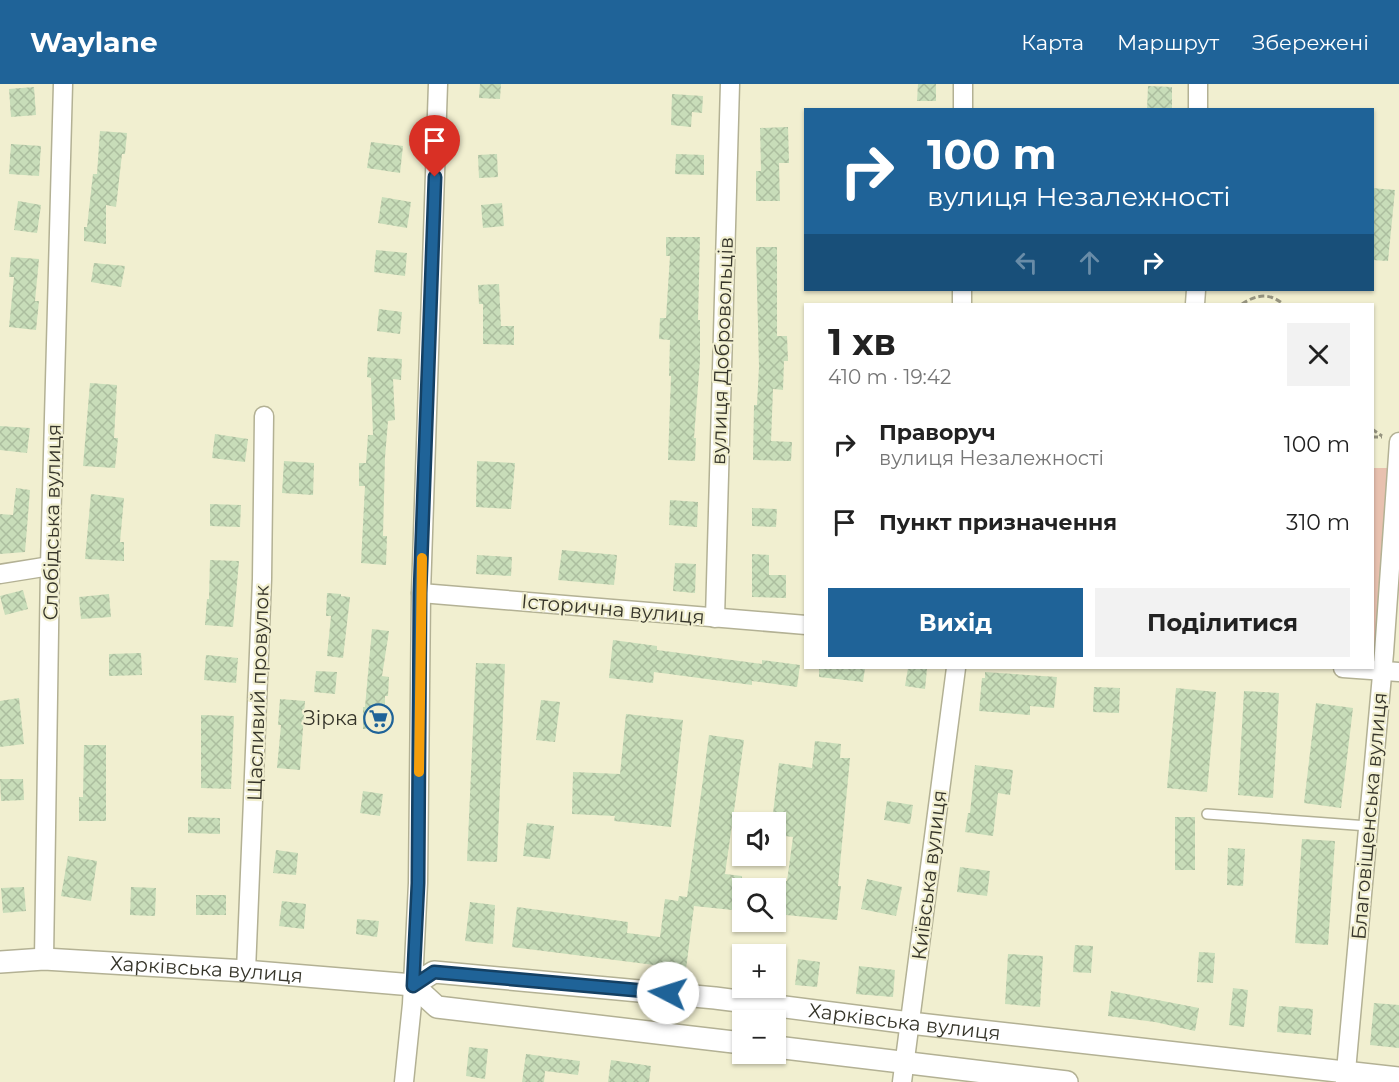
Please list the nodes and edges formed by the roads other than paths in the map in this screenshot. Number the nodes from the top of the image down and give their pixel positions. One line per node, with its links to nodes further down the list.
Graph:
1 (63, 84): 10 (street, Слобідська вулиця)
2 (438, 84): 12 (street)
3 (730, 84): 13 (street, вулиця Добровольців)
4 (963, 84): 6 (street)
5 (1198, 84): 7 (street)
6 (963, 108)
7 (1198, 108)
8 (264, 416): 22 (street, Щасливий провулок)
9 (1391, 440): 17 (street, Благовіщенська вулиця)
10 (50, 566): 11 (street); 20 (street, Слобідська вулиця)
11 (0, 574)
12 (420, 593): 13 (street, Історична вулиця); 23 (street)
13 (715, 618): 14 (street, Історична вулиця)
14 (804, 625)
15 (956, 669): 24 (street, Київська вулиця)
16 (1359, 669): 17 (street)
17 (1391, 671): 19 (street, Благовіщенська вулиця)
18 (1207, 814): 19 (lane)
19 (1368, 826): 28 (street, Благовіщенська вулиця)
20 (44, 959): 21 (street, Харківська вулиця); 22 (street, Харківська вулиця)
21 (0, 962)
22 (246, 970): 23 (street, Харківська вулиця)
23 (413, 986): 24 (street, Харківська вулиця); 25 (street); 30 (street)
24 (910, 1023): 27 (street, Київська вулиця); 28 (street, Харківська вулиця)
25 (732, 1042)
26 (786, 1049): 27 (street, Харківська вулиця)
27 (904, 1072): 31 (street, Харківська вулиця)
28 (1345, 1078): 29 (street, Харківська вулиця)
29 (1399, 1078)
30 (404, 1082)
31 (1067, 1082)

